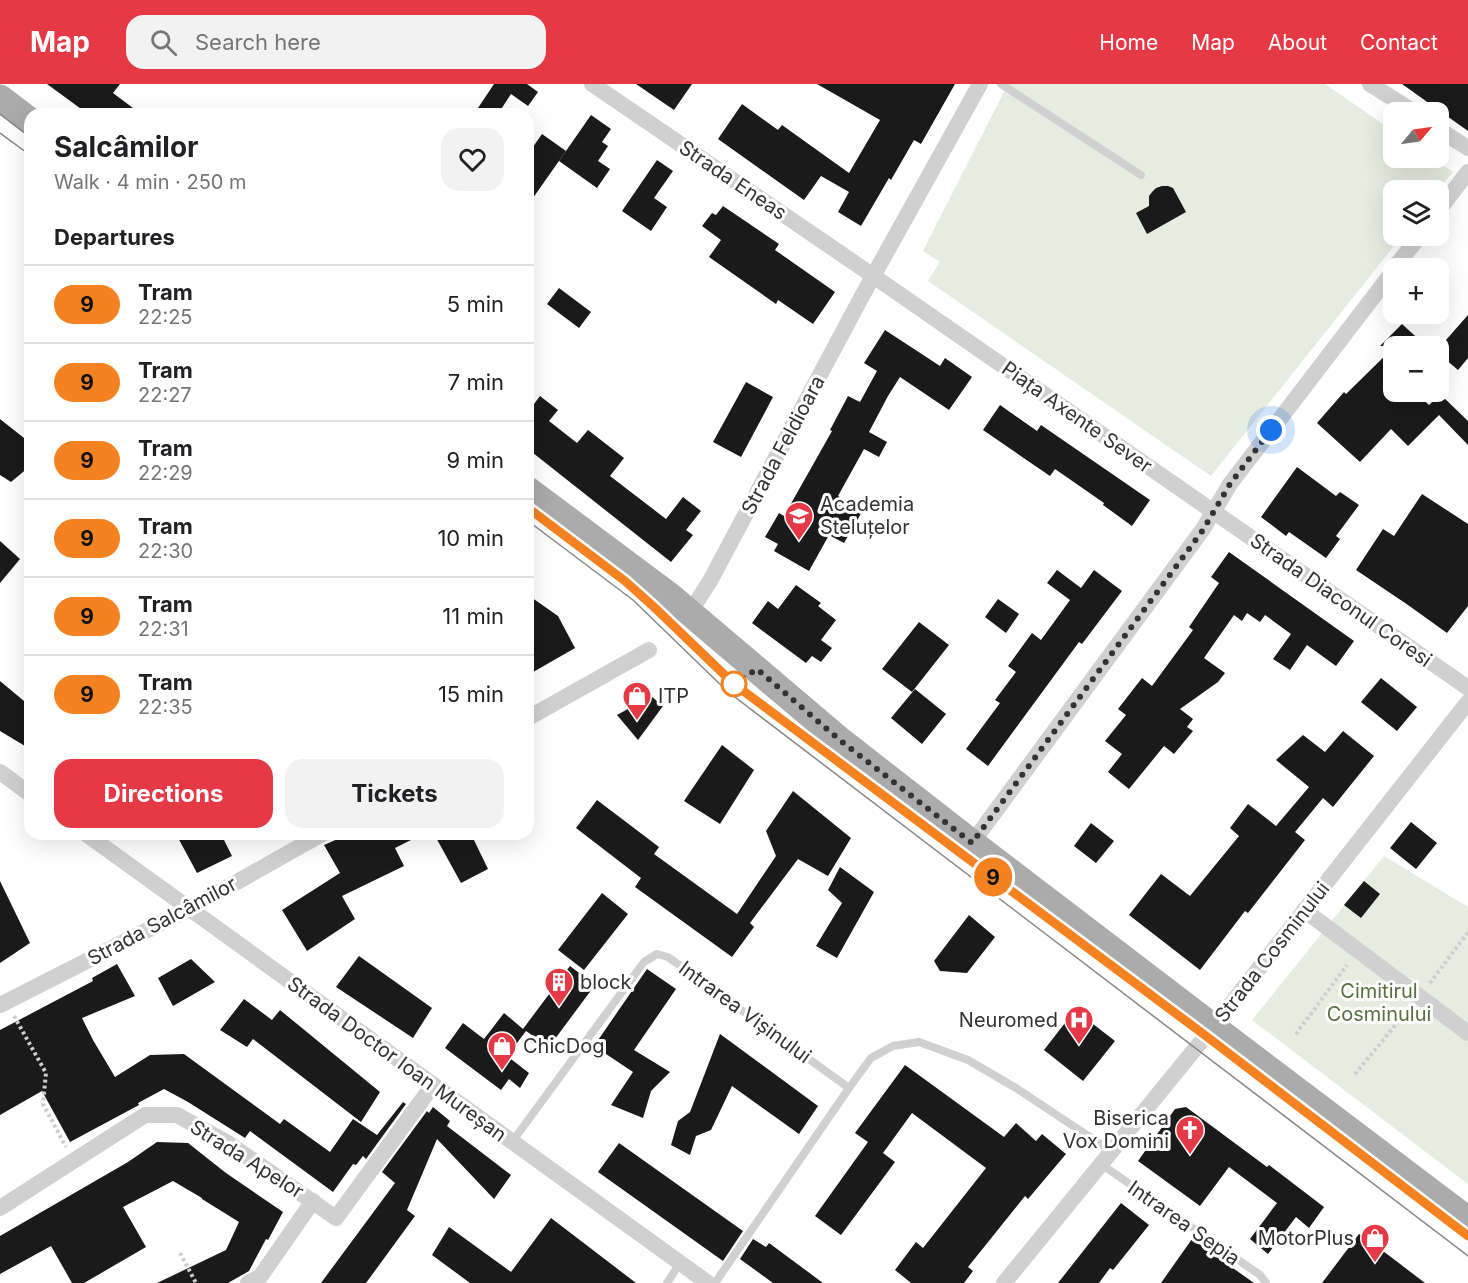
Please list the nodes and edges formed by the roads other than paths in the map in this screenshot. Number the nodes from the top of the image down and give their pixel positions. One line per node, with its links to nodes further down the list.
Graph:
1 (592, 84): 15 (street, Strada Eneas)
2 (980, 84): 15 (street)
3 (1001, 84): 11 (lane)
4 (1370, 84): 6 (street)
5 (0, 98): 7 (main road)
6 (1398, 102)
7 (24, 116)
8 (1449, 136): 9 (street)
9 (1468, 148)
10 (1468, 172): 12 (street)
11 (1141, 175)
12 (1449, 197)
13 (1412, 246): 14 (street)
14 (1403, 258)
15 (873, 277): 18 (street, Piața Axente Sever); 19 (street, Strada Feldioara)
16 (1383, 283): 18 (street)
17 (534, 494): 19 (main road)
18 (1214, 512): 21 (street, Strada Diaconul Coresi); 28 (street)
19 (690, 612): 28 (main road)
20 (649, 650): 23 (street)
21 (1468, 687)
22 (1468, 702): 30 (street, Strada Cosminului)
23 (534, 715)
24 (0, 772): 25 (street)
25 (24, 790)
26 (94, 840): 29 (street, Strada Doctor Ioan Mureșan)
27 (311, 840): 29 (street, Strada Salcâmilor)
28 (972, 843): 32 (main road)
29 (189, 909): 31 (street, Strada Salcâmilor); 34 (street, Strada Doctor Ioan Mureșan)
30 (1304, 910): 32 (street, Strada Cosminului); 33 (street)
31 (0, 1005)
32 (1213, 1027): 37 (street, Strada Cosminului); 40 (main road)
33 (1468, 1033)
34 (433, 1085): 36 (street, Strada Doctor Ioan Mureșan); 38 (street, Strada Apelor)
35 (849, 1088): 36 (lane, Intrarea Vișinului); 37 (lane); 45 (lane)
36 (512, 1142): 41 (street, Strada Doctor Ioan Mureșan)
37 (1106, 1158): 46 (street, Strada Cosminului); 47 (lane, Intrarea Sepia)
38 (313, 1201): 39 (street, Strada Apelor); 42 (street)
39 (0, 1208)
40 (1468, 1220)
41 (680, 1263): 43 (lane); 44 (street, Strada Doctor Ioan Mureșan)
42 (248, 1283)
43 (667, 1283)
44 (708, 1283)
45 (715, 1283)
46 (1004, 1283)
47 (1266, 1283)

